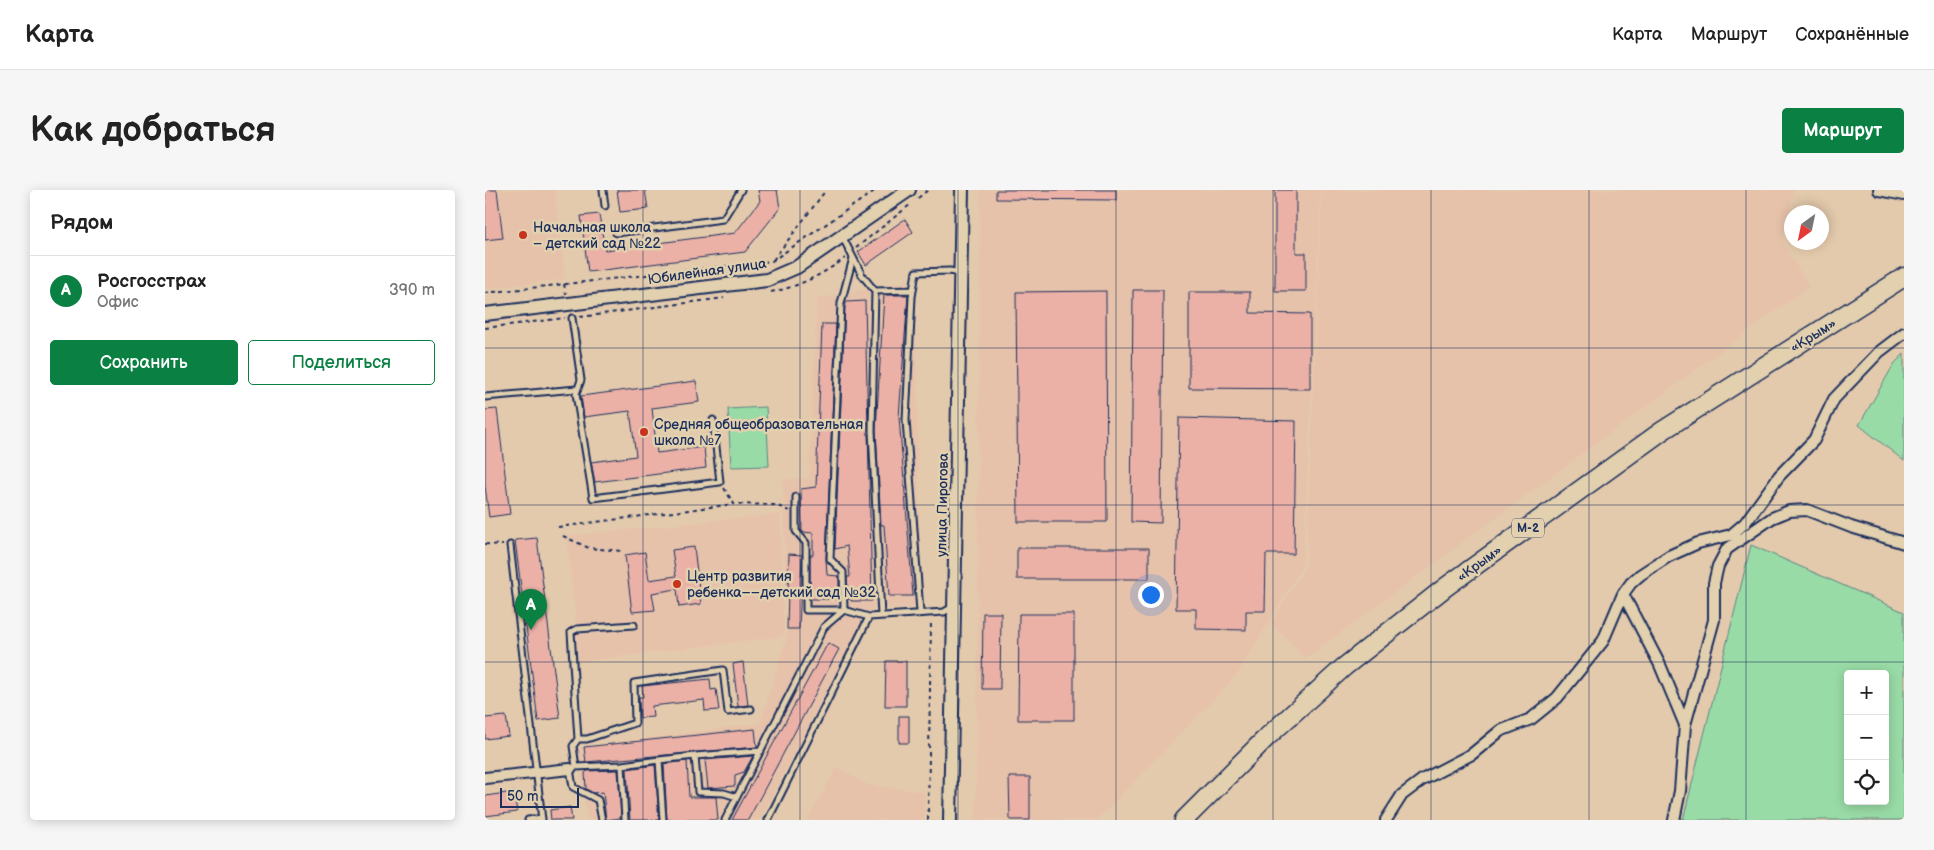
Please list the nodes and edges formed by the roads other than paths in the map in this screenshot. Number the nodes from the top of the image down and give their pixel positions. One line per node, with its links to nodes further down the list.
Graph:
1 (603, 190): 7 (lane)
2 (741, 190): 8 (lane)
3 (909, 190): 9 (street, Юбилейная улица)
4 (962, 190): 11 (street, улица Пирогова)
5 (1879, 190): 6 (street)
6 (1904, 195)
7 (605, 206)
8 (617, 233)
9 (842, 236): 10 (lane); 15 (street, Юбилейная улица)
10 (853, 258): 14 (lane); 28 (lane)
11 (960, 273): 13 (lane); 27 (street, улица Пирогова)
12 (1904, 277): 52 (highway, «Крым» / М-2)
13 (913, 290): 14 (lane); 29 (lane)
14 (875, 292): 30 (lane)
15 (485, 314)
16 (572, 318): 18 (lane)
17 (1904, 333): 22 (street)
18 (577, 389): 19 (lane); 20 (lane)
19 (485, 397)
20 (713, 420)
21 (796, 497): 28 (lane)
22 (1760, 505): 23 (street); 26 (street)
23 (1772, 518): 24 (street); 34 (street)
24 (1904, 543)
25 (510, 545): 41 (lane)
26 (1623, 594): 34 (street); 53 (street)
27 (955, 606): 29 (lane); 51 (street, улица Пирогова)
28 (844, 610): 31 (lane); 36 (lane)
29 (920, 612): 30 (lane)
30 (881, 616): 31 (lane)
31 (869, 617): 50 (lane)
32 (635, 625): 35 (lane)
33 (751, 709): 35 (lane)
34 (1685, 725): 54 (street)
35 (578, 739): 40 (lane)
36 (761, 750): 37 (lane); 43 (lane)
37 (695, 756): 38 (lane); 43 (lane)
38 (659, 760): 39 (lane); 48 (lane)
39 (622, 765): 40 (lane); 47 (lane)
40 (573, 768): 41 (street); 46 (lane)
41 (537, 773): 42 (street); 44 (lane)
42 (485, 778)
43 (737, 797): 49 (lane)
44 (542, 819): 45 (lane)
45 (528, 820)
46 (602, 820)
47 (625, 820)
48 (663, 820)
49 (725, 820)
50 (768, 820)
51 (950, 820)
52 (1183, 820)
53 (1386, 820)
54 (1674, 820)

